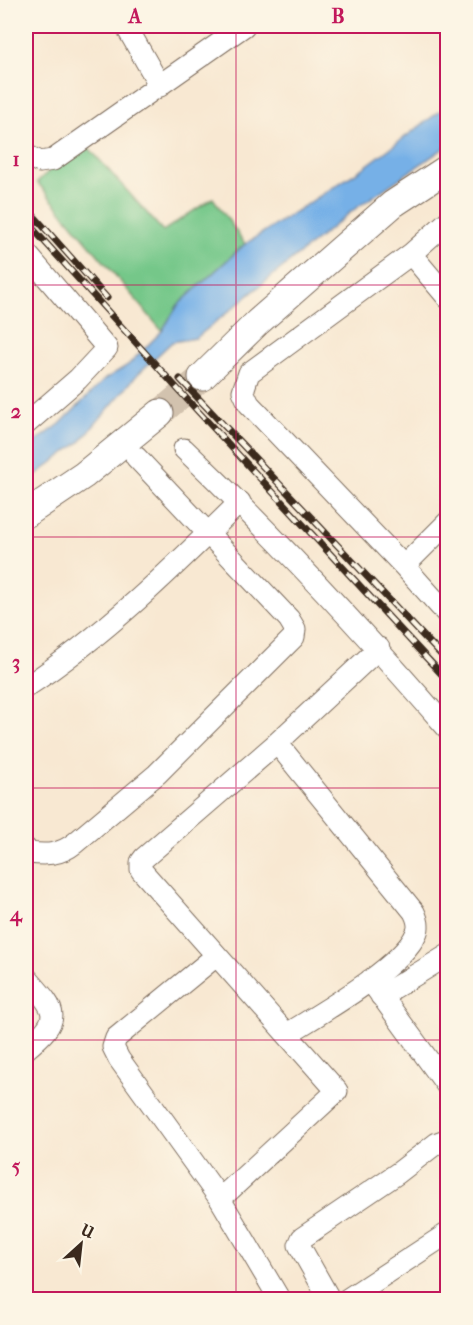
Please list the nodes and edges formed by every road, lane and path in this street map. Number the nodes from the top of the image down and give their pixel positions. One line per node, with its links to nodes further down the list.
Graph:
1 (126, 26): 3 (street)
2 (244, 26): 3 (street)
3 (160, 86): 4 (street)
4 (26, 155)
5 (447, 168): 10 (street)
6 (447, 221): 8 (street)
7 (26, 253): 12 (street)
8 (411, 254): 9 (street); 19 (street)
9 (447, 298)
10 (202, 377)
11 (160, 413): 16 (street)
12 (26, 424)
13 (184, 449): 15 (street)
14 (136, 457): 18 (street)
15 (240, 502): 18 (street); 21 (street)
16 (26, 514)
17 (447, 522): 19 (street)
18 (208, 534): 22 (street); 25 (street)
19 (404, 566): 20 (street)
20 (447, 615)
21 (379, 648): 23 (street); 24 (street)
22 (26, 687)
23 (447, 729)
24 (277, 743): 27 (street); 29 (street)
25 (26, 849)
26 (447, 955): 29 (street)
27 (216, 956): 30 (street); 34 (street)
28 (26, 977): 31 (street)
29 (376, 988): 30 (street); 32 (street)
30 (288, 1034): 34 (street)
31 (26, 1049)
32 (447, 1088)
33 (447, 1139): 37 (street)
34 (220, 1199): 36 (street)
35 (447, 1233): 38 (street)
36 (280, 1299)
37 (330, 1299)
38 (346, 1299)

